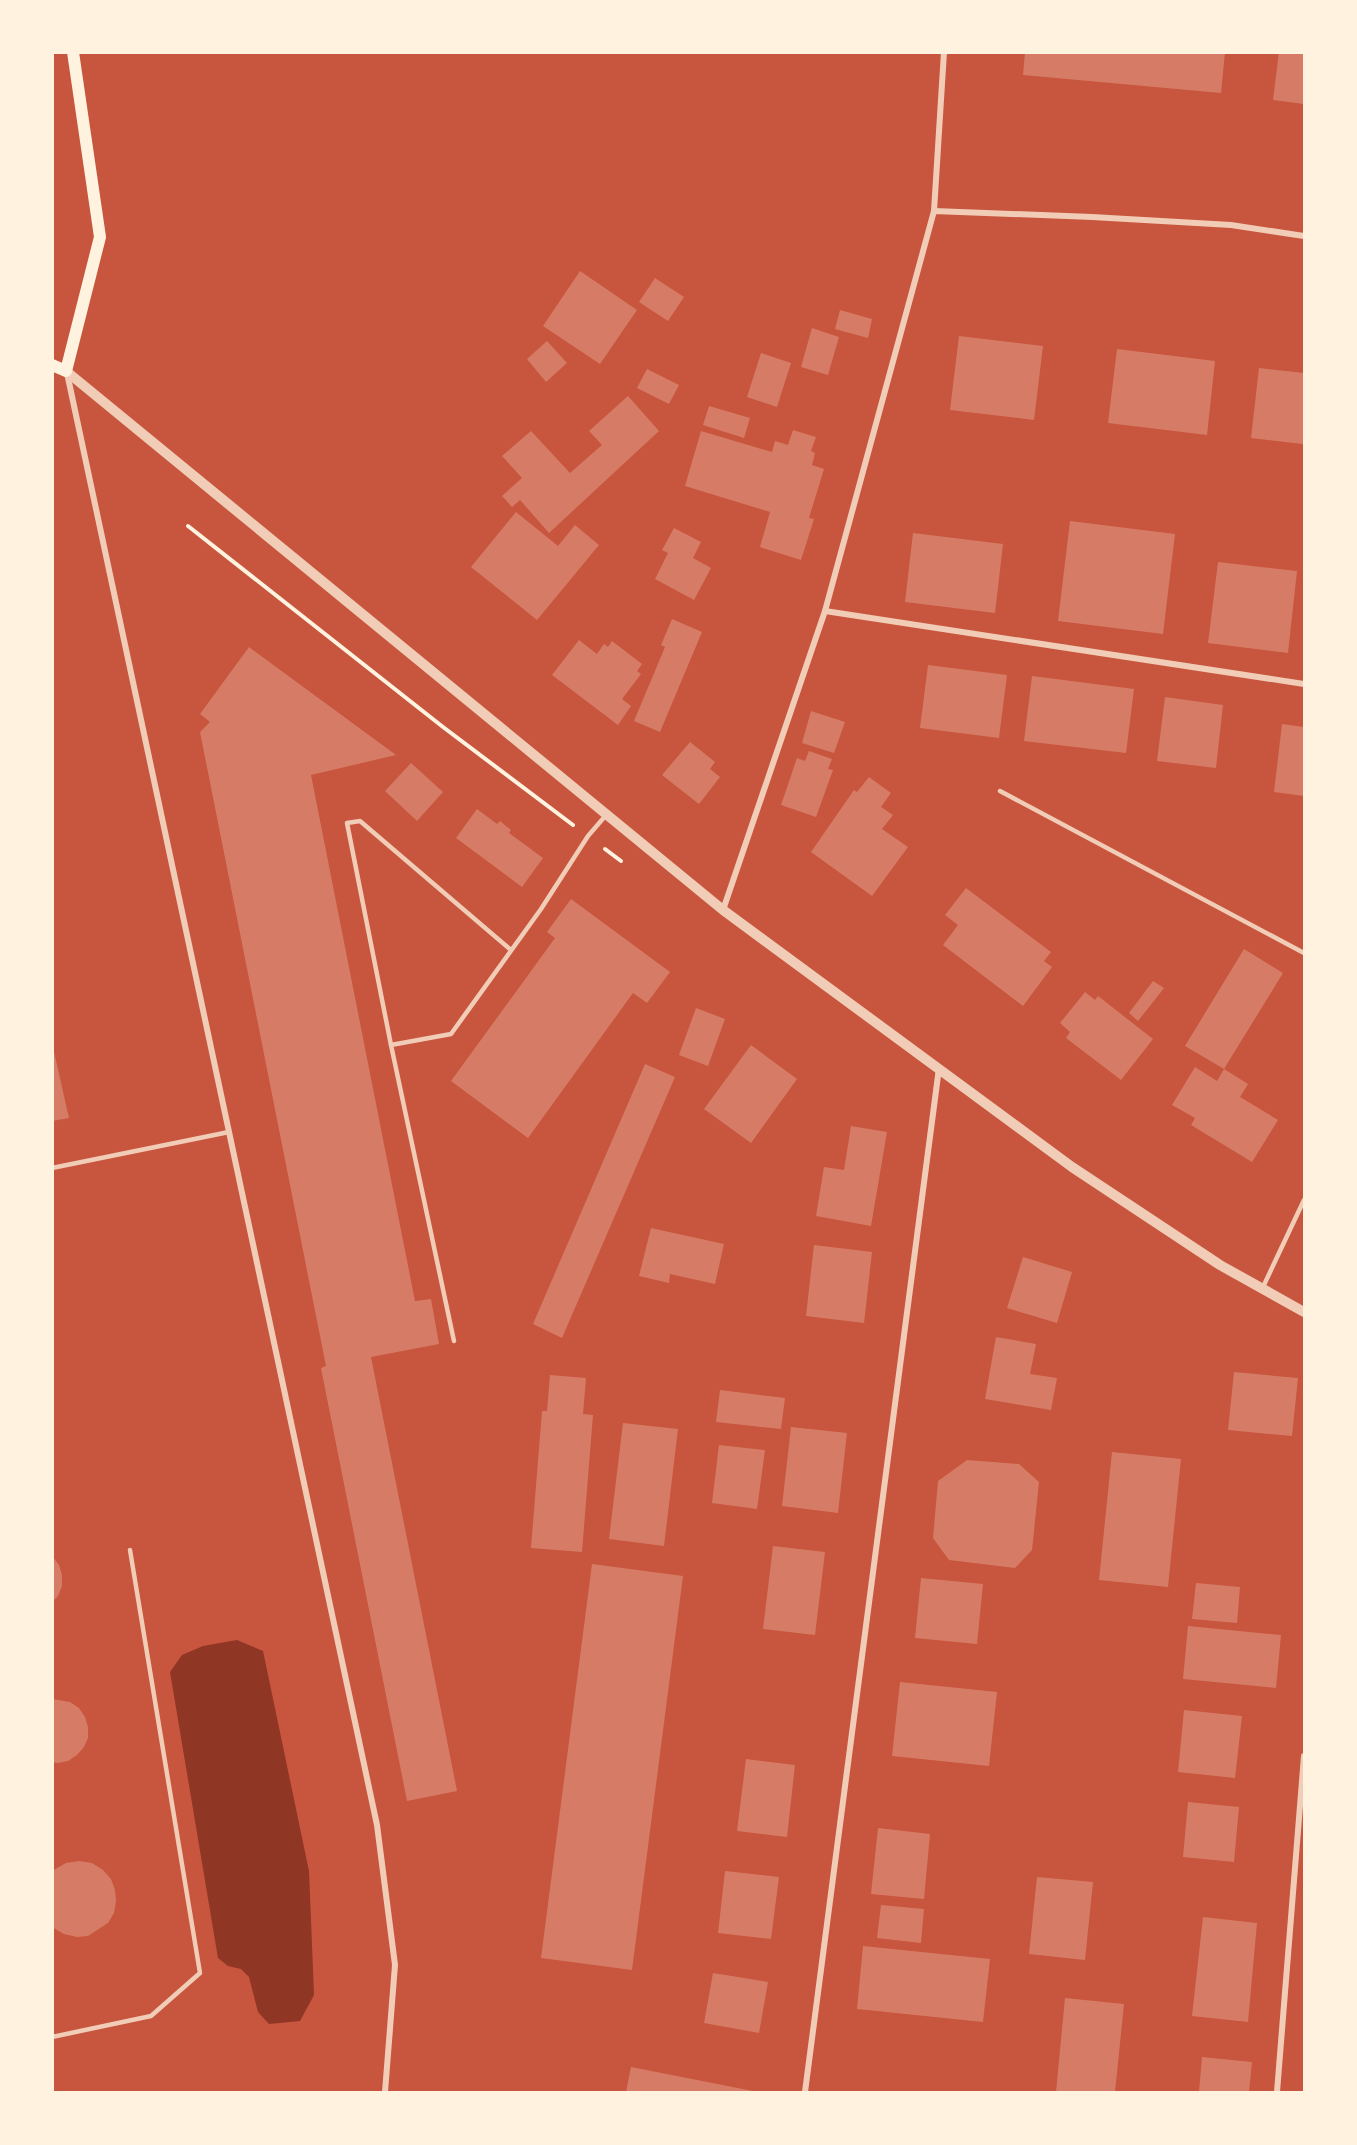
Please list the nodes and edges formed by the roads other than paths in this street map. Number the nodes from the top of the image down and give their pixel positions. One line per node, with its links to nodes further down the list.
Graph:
1 (73, 52): 6 (main road)
2 (944, 52): 3 (street)
3 (934, 211): 4 (street); 7 (street)
4 (1305, 236)
5 (52, 365): 6 (main road)
6 (66, 371): 10 (street); 16 (street)
7 (825, 611): 8 (street); 11 (street)
8 (1305, 684)
9 (999, 791): 13 (lane)
10 (607, 814): 11 (street); 12 (lane)
11 (723, 910): 15 (street)
12 (511, 950): 14 (lane); 14 (lane)
13 (1305, 953)
14 (391, 1045): 21 (lane)
15 (939, 1068): 19 (street); 28 (street)
16 (229, 1132): 17 (lane); 27 (street)
17 (52, 1168)
18 (1305, 1200): 19 (lane)
19 (1263, 1289): 20 (street)
20 (1305, 1312)
21 (454, 1341)
22 (130, 1550): 26 (lane)
23 (1305, 1756): 24 (street)
24 (1295, 1872): 25 (street); 29 (street)
25 (1305, 1873)
26 (52, 2037)
27 (385, 2092)
28 (805, 2092)
29 (1277, 2092)

